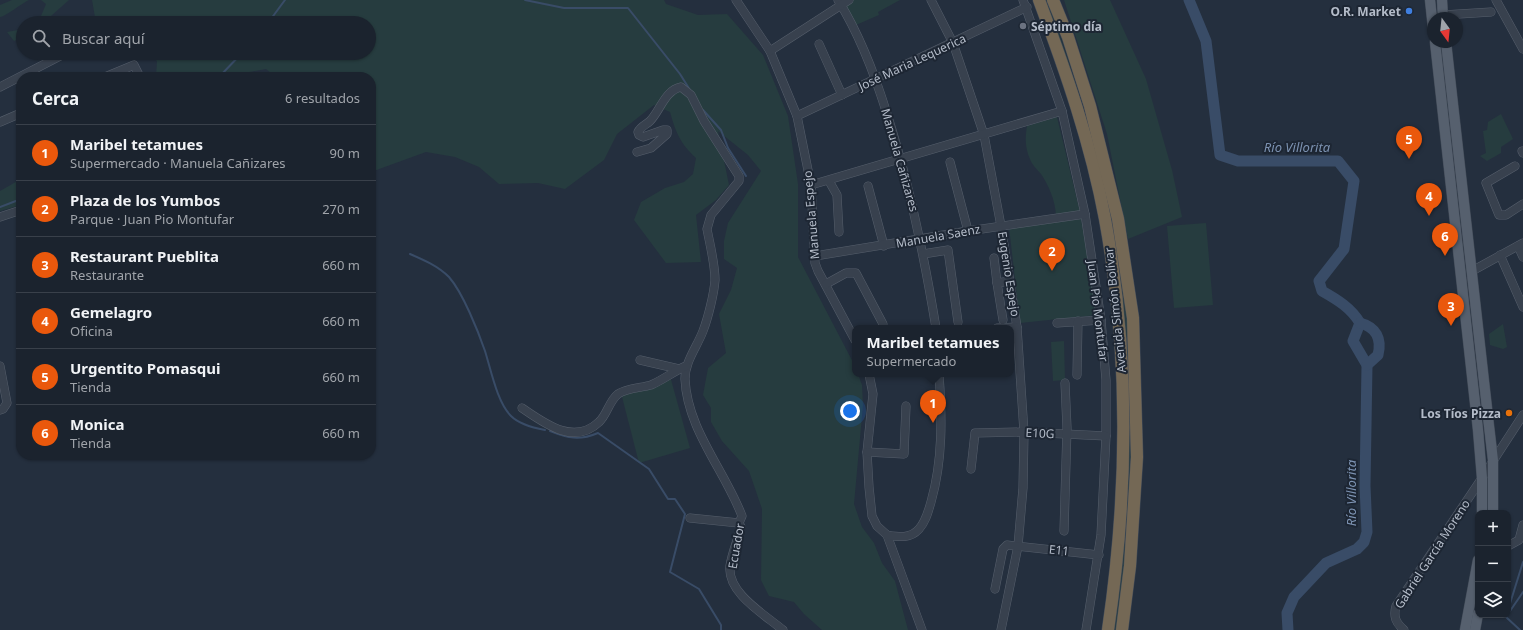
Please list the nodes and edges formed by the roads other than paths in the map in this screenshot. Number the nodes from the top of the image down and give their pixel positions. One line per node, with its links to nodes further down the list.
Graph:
1 (736, 0): 20 (street, Manuela Espejo)
2 (849, 0): 9 (street)
3 (931, 0): 15 (street, Eugenio Espejo)
4 (1039, 0): 109 (highway, Avenida Simón Bolívar)
5 (1053, 0): 110 (highway, Avenida Simón Bolívar)
6 (1430, 0): 11 (main road)
7 (1442, 0): 12 (main road)
8 (1496, 0): 19 (street)
9 (840, 2): 20 (street); 26 (street, Manuela Cañizares)
10 (1025, 3): 15 (street, José Maria Lequerica); 31 (street, Juan Pio Montufar)
11 (1431, 12)
12 (1443, 12)
13 (1491, 12): 14 (street)
14 (1463, 15)
15 (953, 43): 26 (street, José Maria Lequerica); 35 (street, Eugenio Espejo)
16 (819, 44): 30 (street)
17 (1436, 48): 28 (main road)
18 (1447, 48): 27 (main road)
19 (1523, 49)
20 (770, 51): 33 (street, Manuela Espejo)
21 (52, 60): 22 (street)
22 (29, 72)
23 (117, 72): 24 (street)
24 (138, 72)
25 (16, 79): 29 (street)
26 (876, 79): 30 (street, José Maria Lequerica); 37 (street, Manuela Cañizares)
27 (1451, 84): 28 (main road); 58 (main road)
28 (1440, 85): 89 (main road)
29 (0, 87)
30 (842, 95): 33 (street, José Maria Lequerica)
31 (1062, 111): 35 (street); 45 (street, Juan Pio Montufar)
32 (16, 115): 34 (street)
33 (797, 116): 41 (street, Manuela Espejo)
34 (0, 122)
35 (984, 134): 37 (street); 47 (street, Eugenio Espejo)
36 (637, 152): 75 (street)
37 (901, 158): 40 (street); 50 (street, Manuela Cañizares)
38 (950, 162): 48 (street)
39 (1515, 166): 43 (street)
40 (829, 181): 41 (street); 49 (street)
41 (811, 185): 54 (street, Manuela Espejo)
42 (868, 186): 52 (street)
43 (1523, 204)
44 (16, 212): 46 (street)
45 (1085, 214): 47 (street, Manuela Saenz); 64 (street, Juan Pio Montufar)
46 (0, 217)
47 (1001, 226): 48 (street, Manuela Saenz); 59 (street, Eugenio Espejo)
48 (968, 231): 50 (street, Manuela Saenz)
49 (839, 232)
50 (921, 240): 52 (street, Manuela Saenz); 53 (street, Manuela Cañizares)
51 (1520, 245): 55 (street); 56 (street)
52 (884, 246): 54 (street, Manuela Saenz)
53 (923, 254): 66 (street); 69 (street, Manuela Cañizares)
54 (814, 256): 61 (street, Manuela Espejo)
55 (1500, 256): 58 (street); 62 (street)
56 (1523, 257)
57 (994, 258): 60 (street)
58 (1472, 271): 88 (main road)
59 (1010, 280): 60 (street); 71 (street, Eugenio Espejo)
60 (998, 282): 63 (street)
61 (826, 284): 68 (street); 72 (street, Manuela Espejo)
62 (1523, 307)
63 (1003, 320)
64 (1101, 320): 65 (street); 86 (street, Juan Pio Montufar)
65 (1078, 321): 67 (street); 76 (street)
66 (958, 322)
67 (1057, 323)
68 (883, 324)
69 (935, 325)
70 (1014, 327): 71 (street)
71 (1017, 327): 84 (street, Eugenio Espejo)
72 (852, 334)
73 (640, 360): 75 (street)
74 (0, 366): 82 (street)
75 (683, 367): 81 (street); 95 (street, Ecuador)
76 (1077, 376)
77 (870, 377): 87 (street)
78 (939, 377): 98 (street)
79 (1066, 383): 85 (street)
80 (906, 406): 87 (street)
81 (522, 408)
82 (0, 410)
83 (1523, 415): 88 (street, Gabriel García Moreno)
84 (1024, 432): 85 (street, E10G); 90 (street, E10G); 100 (street, Eugenio Espejo)
85 (1067, 434): 86 (street, E10G); 97 (street)
86 (1106, 436): 101 (street, Juan Pio Montufar)
87 (867, 452): 98 (street)
88 (1493, 459): 89 (main road); 91 (street, Gabriel García Moreno); 93 (main road)
89 (1481, 462): 91 (main road)
90 (971, 468)
91 (1482, 478): 92 (main road); 111 (street, Gabriel García Moreno)
92 (1482, 510)
93 (1493, 510)
94 (690, 518): 95 (street)
95 (739, 523): 105 (street, Ecuador)
96 (1523, 525): 99 (street)
97 (1064, 531)
98 (887, 535): 106 (street)
99 (1511, 544)
100 (1018, 546): 101 (street, E11); 103 (street); 107 (street, Eugenio Espejo)
101 (1099, 555): 108 (street, Juan Pio Montufar)
102 (1475, 575): 112 (main road)
103 (995, 589)
104 (1477, 618): 113 (main road)
105 (783, 630)
106 (922, 630)
107 (1001, 630)
108 (1086, 630)
109 (1108, 630)
110 (1122, 630)
111 (1404, 630)
112 (1464, 630)
113 (1475, 630)

